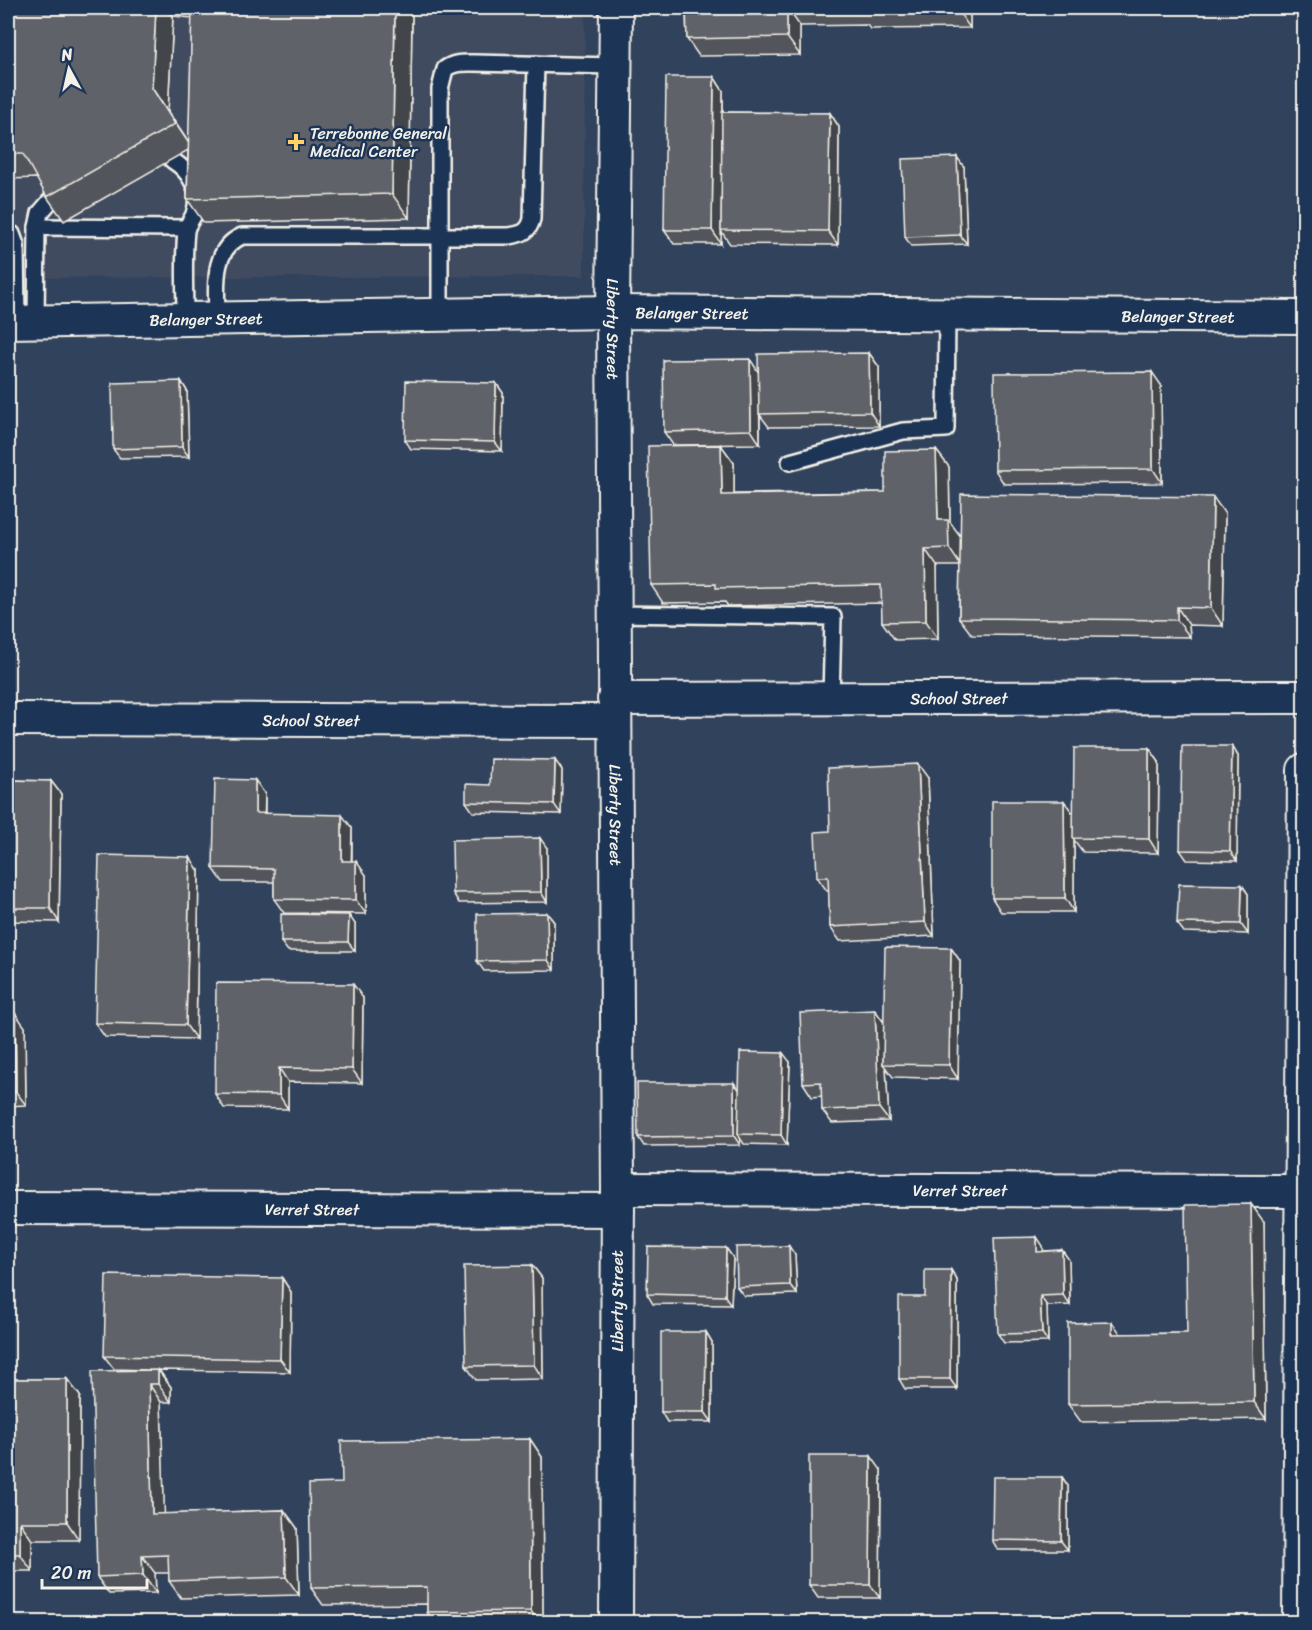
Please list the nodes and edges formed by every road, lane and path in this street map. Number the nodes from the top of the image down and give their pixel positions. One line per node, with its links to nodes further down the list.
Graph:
1 (616, 8): 3 (street, Liberty Street)
2 (536, 64): 3 (lane); 9 (lane); 9 (lane)
3 (615, 66): 10 (street, Liberty Street)
4 (172, 160): 7 (lane)
5 (52, 199): 6 (lane)
6 (37, 227): 7 (lane); 16 (lane)
7 (186, 228): 15 (lane)
8 (8, 233): 16 (lane)
9 (440, 236): 12 (lane); 14 (lane)
10 (613, 312): 11 (street, Belanger Street); 12 (street, Belanger Street); 18 (street, Liberty Street)
11 (947, 314): 13 (street, Belanger Street); 17 (lane)
12 (440, 315): 14 (street, Belanger Street)
13 (1305, 317)
14 (217, 318): 15 (street, Belanger Street)
15 (185, 319): 16 (street, Belanger Street)
16 (20, 321)
17 (790, 462)
18 (614, 614): 20 (lane); 21 (street, Liberty Street)
19 (1305, 697): 20 (street, School Street)
20 (831, 699): 21 (street, School Street)
21 (614, 710): 22 (street, School Street); 26 (street, Liberty Street)
22 (8, 719)
23 (1305, 770): 24 (street)
24 (1304, 812): 25 (street)
25 (1303, 1191): 26 (street, Verret Street); 28 (street)
26 (618, 1200): 27 (street, Verret Street); 30 (street, Liberty Street)
27 (8, 1208)
28 (1303, 1254): 29 (street)
29 (1302, 1464): 31 (street)
30 (616, 1623)
31 (1299, 1623)

